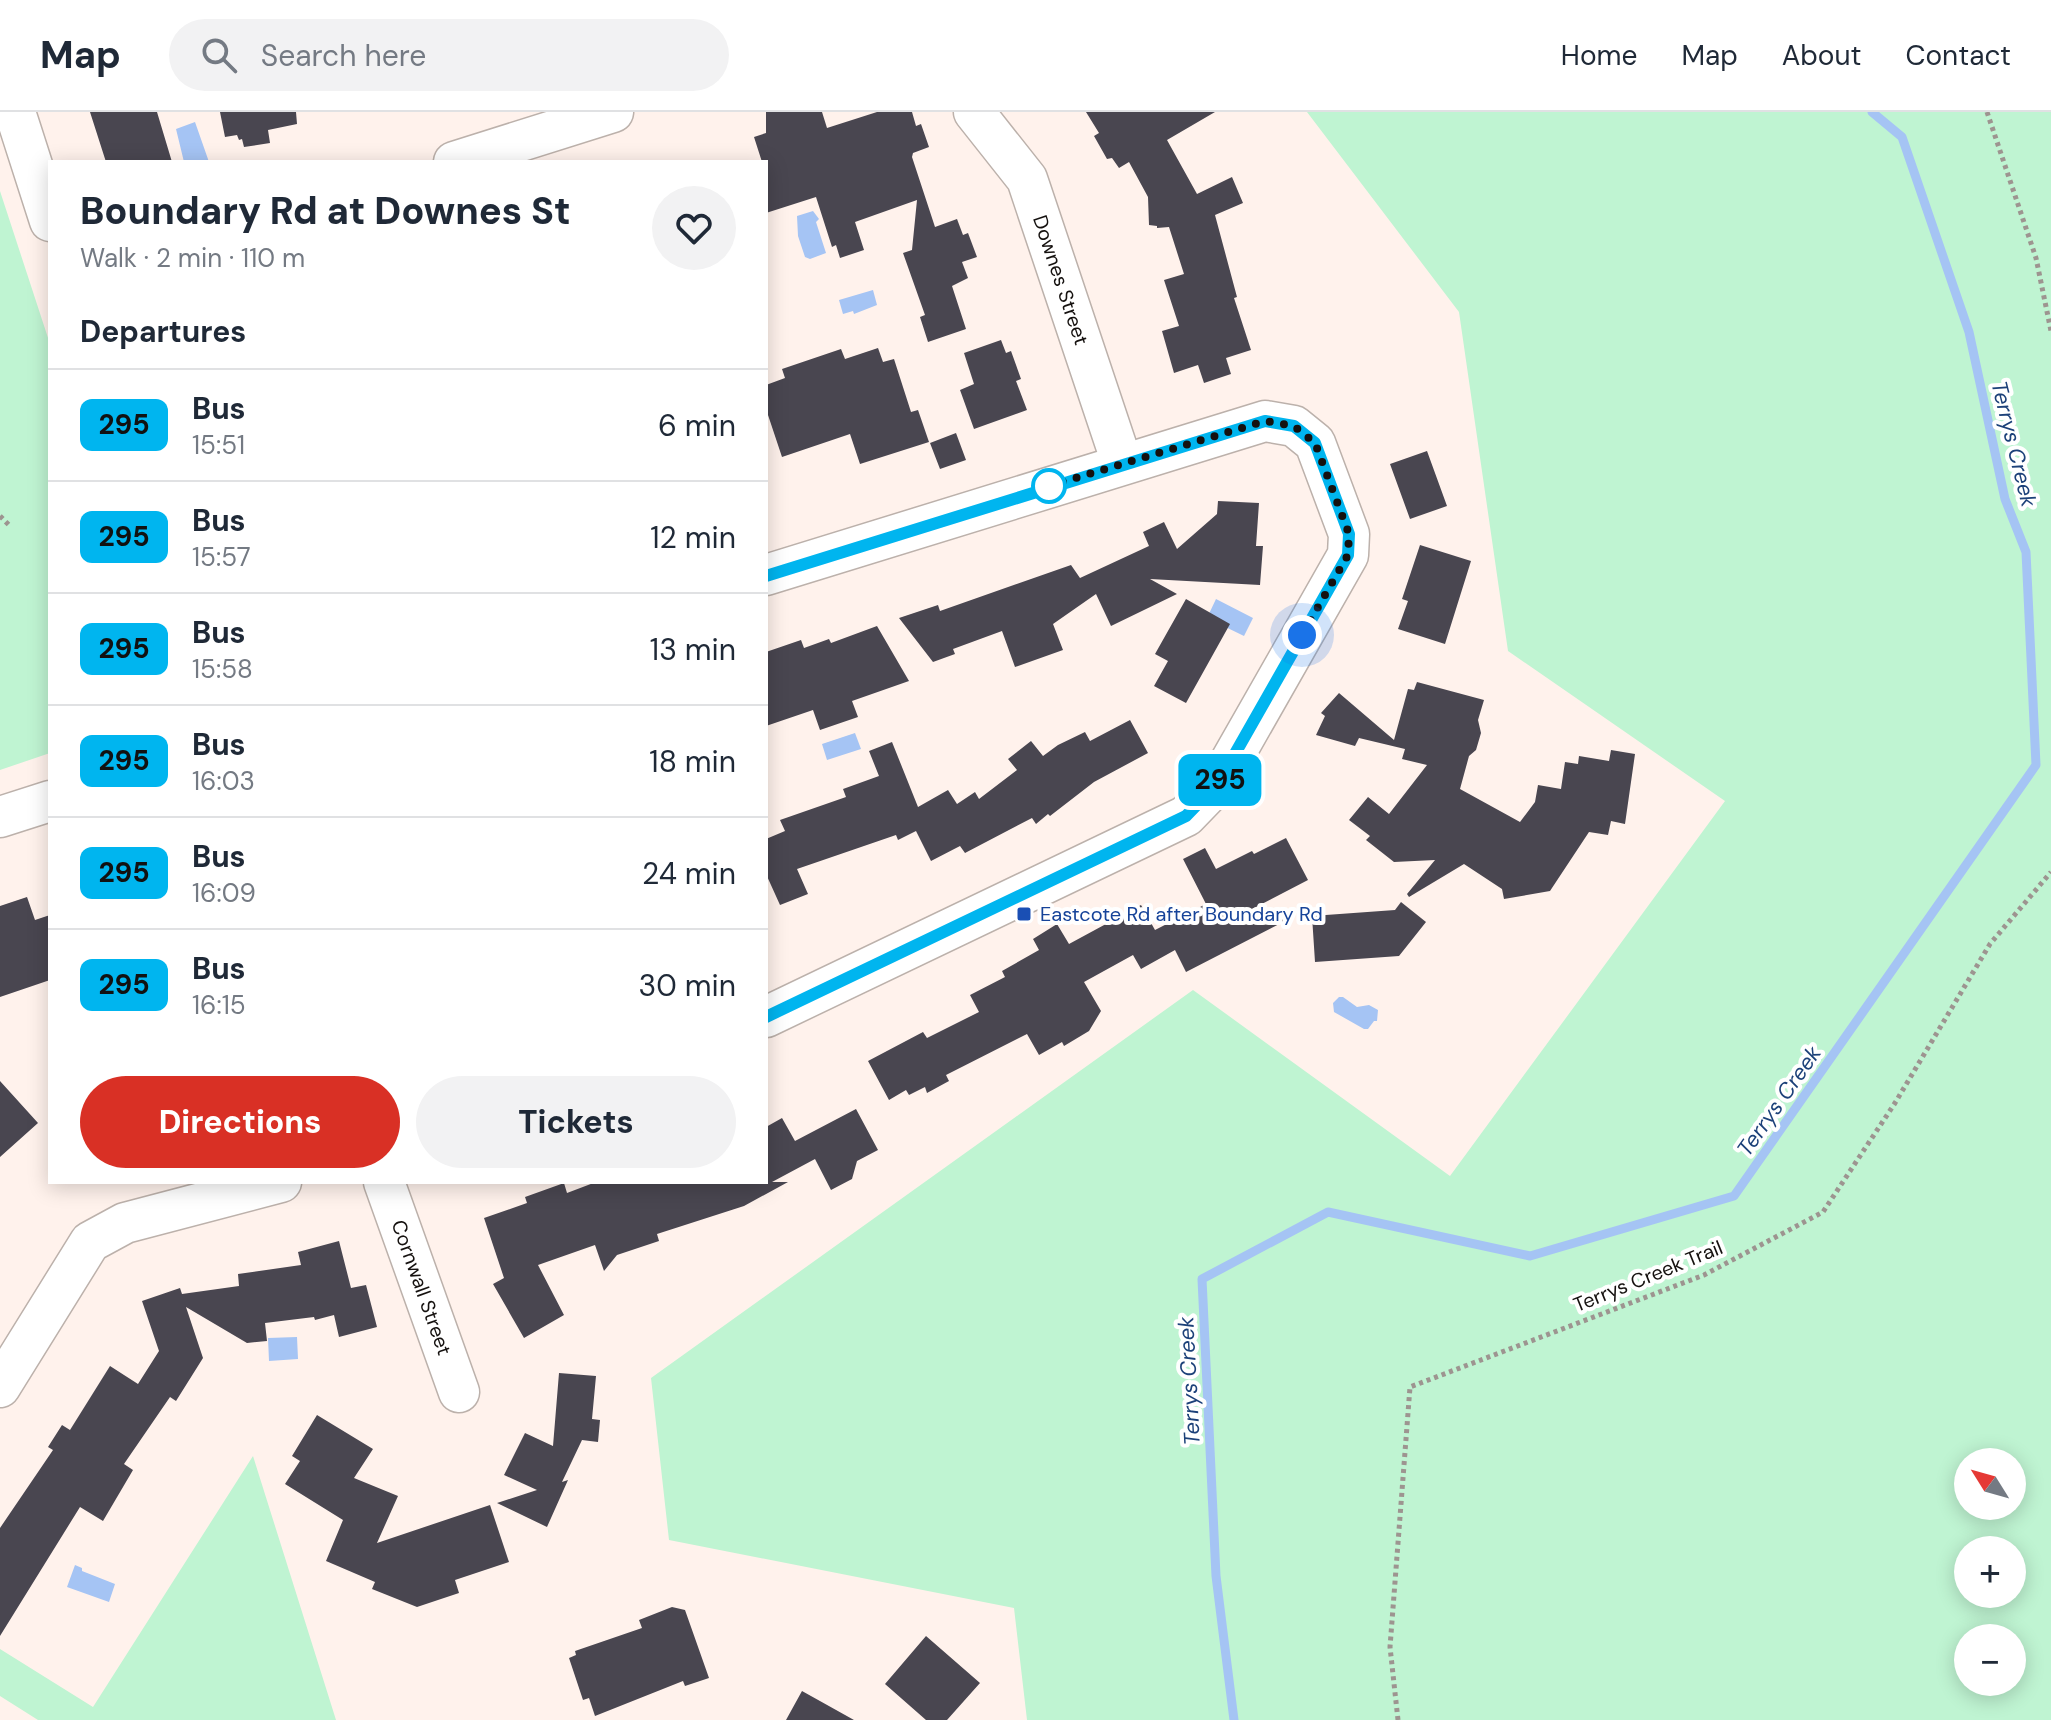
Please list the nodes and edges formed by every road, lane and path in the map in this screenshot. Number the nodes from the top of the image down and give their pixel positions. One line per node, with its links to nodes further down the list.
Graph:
1 (15, 112): 6 (street)
2 (613, 112): 5 (street)
3 (974, 112): 8 (street, Downes Street)
4 (1987, 112): 7 (path)
5 (460, 160)
6 (48, 215)
7 (2051, 331)
8 (1122, 463): 11 (street); 15 (street)
9 (0, 516): 10 (path)
10 (11, 527)
11 (768, 574)
12 (48, 802): 13 (street)
13 (0, 817)
14 (2051, 872): 20 (path, Terrys Creek Trail)
15 (768, 1016)
16 (273, 1184): 18 (street)
17 (385, 1184): 19 (street, Cornwall Street)
18 (0, 1387)
19 (459, 1392)
20 (1398, 1720)

